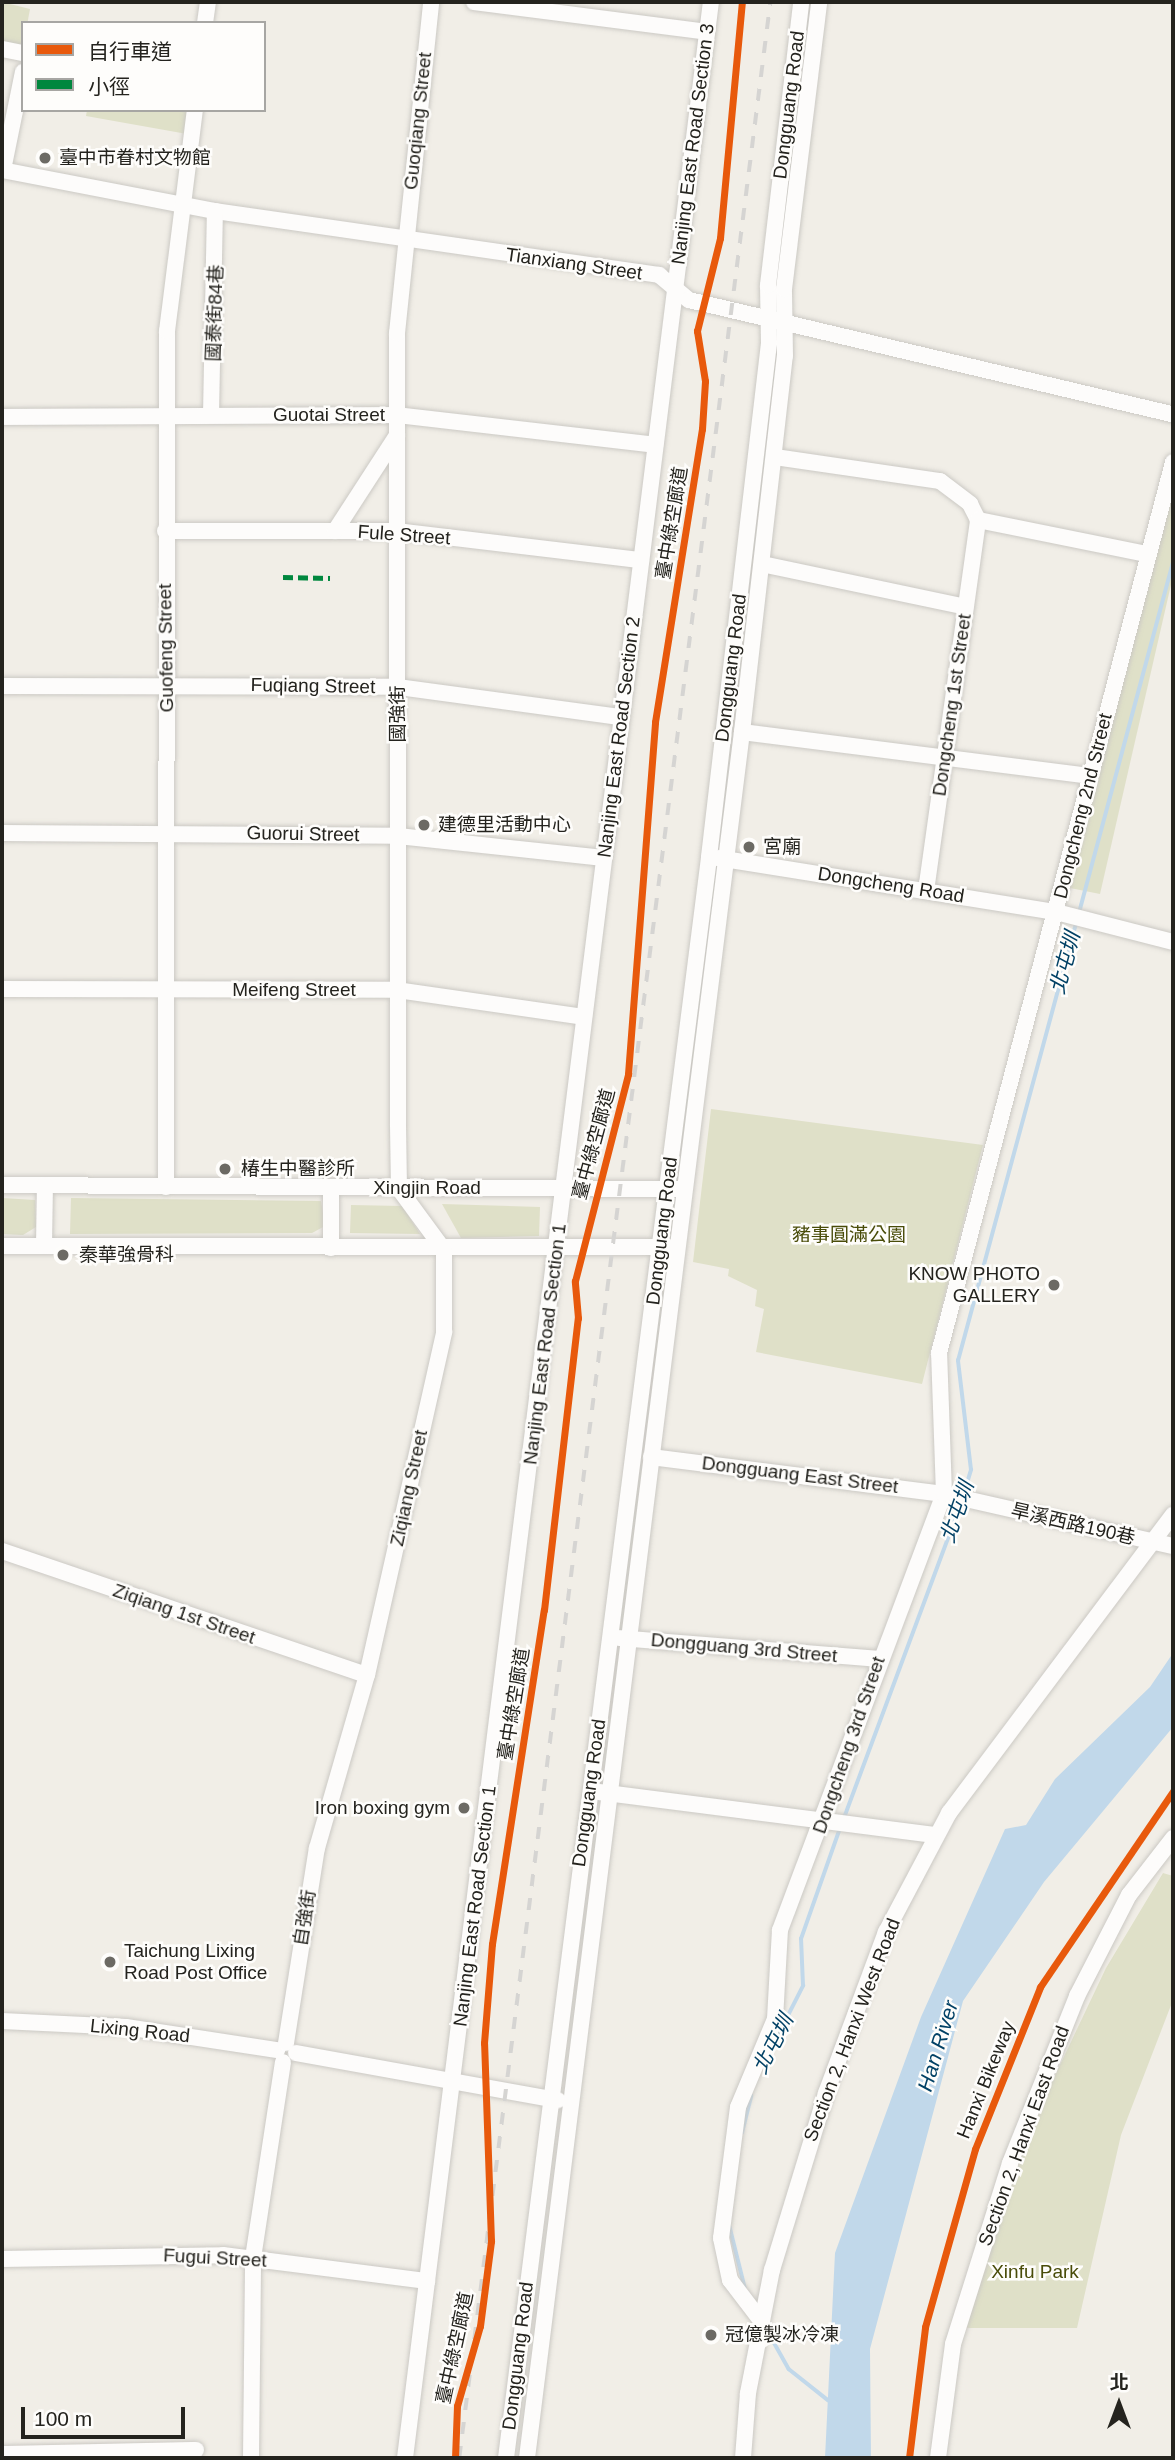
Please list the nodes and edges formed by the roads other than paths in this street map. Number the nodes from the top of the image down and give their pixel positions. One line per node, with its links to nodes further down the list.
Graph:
1 (208, 2): 7 (street)
2 (431, 2): 16 (street, Guoqiang Street)
3 (474, 2): 8 (street)
4 (711, 2): 8 (street, Nanjing East Road Section 3)
5 (801, 2): 18 (street, Dongguang Road)
6 (819, 2): 18 (street, Dongguang Road)
7 (205, 21)
8 (707, 33): 17 (street, Nanjing East Road Section 3)
9 (2, 49): 10 (street)
10 (21, 53)
11 (21, 81): 13 (street)
12 (195, 112): 14 (street, Guofeng Street)
13 (2, 170): 14 (street, Tianxiang Street)
14 (182, 205): 15 (street, Tianxiang Street); 20 (street, Guofeng Street)
15 (215, 211): 16 (street, Tianxiang Street); 21 (street, 國泰街84巷)
16 (407, 240): 17 (street, Tianxiang Street); 22 (street, 國強街)
17 (676, 287): 18 (street, Tianxiang Street); 25 (street, Nanjing East Road Section 2)
18 (778, 321): 19 (street, Tianxiang Street); 26 (street, Dongguang Road); 46 (street, Dongguang Road)
19 (1173, 414)
20 (165, 415): 21 (street, Guotai Street); 23 (street, Guotai Street); 29 (street, Guofeng Street)
21 (211, 415): 22 (street, Guotai Street)
22 (397, 415): 24 (street, 國強街); 25 (street, Guotai Street)
23 (2, 417)
24 (397, 435): 30 (street); 31 (street, 國強街)
25 (655, 445): 33 (street, Nanjing East Road Section 2)
26 (775, 457): 28 (street); 34 (street, Dongguang Road)
27 (1173, 462): 32 (street, Dongcheng 2nd Street)
28 (978, 520): 32 (street); 35 (street, Dongcheng 1st Street)
29 (165, 531): 30 (street, Fule Street); 37 (street, Guofeng Street)
30 (335, 531): 31 (street, Fule Street)
31 (396, 531): 33 (street, Fule Street); 38 (street, 國強街)
32 (1147, 554): 42 (street, Dongcheng 2nd Street)
33 (641, 560): 39 (street, Nanjing East Road Section 2)
34 (762, 564): 35 (street); 40 (street, Dongguang Road)
35 (966, 607): 41 (street, Dongcheng 1st Street)
36 (2, 686): 37 (street, Fuqiang Street)
37 (167, 686): 38 (street, Fuqiang Street); 44 (street, Guofeng Street)
38 (398, 687): 39 (street, Fuqiang Street); 45 (street, 國強街)
39 (621, 717): 47 (street, Nanjing East Road Section 2)
40 (742, 732): 41 (street); 48 (street, Dongguang Road)
41 (944, 758): 42 (street); 49 (street, Dongcheng 1st Street)
42 (1088, 776): 50 (street, Dongcheng 2nd Street)
43 (2, 833): 44 (street, Guorui Street)
44 (170, 834): 45 (street, Guorui Street); 54 (street, Guofeng Street)
45 (398, 836): 47 (street, Guorui Street); 53 (street, 國強街)
46 (709, 857): 48 (street, Dongcheng Road); 62 (street, Dongguang Road)
47 (604, 858): 55 (street, Nanjing East Road Section 2)
48 (726, 859): 49 (street, Dongcheng Road); 63 (street, Dongguang Road)
49 (926, 891): 50 (street, Dongcheng Road)
50 (1056, 912): 51 (street, Dongcheng Road); 71 (street, Dongcheng 2nd Street)
51 (1173, 942)
52 (2, 989): 54 (street, Meifeng Street)
53 (397, 990): 54 (street, Meifeng Street); 55 (street, Meifeng Street); 61 (street, 國強街)
54 (167, 991): 58 (street, Guofeng Street)
55 (584, 1017): 60 (street, Nanjing East Road Section 2)
56 (2, 1185): 57 (street, Xingjin Road)
57 (45, 1185): 58 (street, Xingjin Road); 65 (street)
58 (166, 1187): 59 (street, Xingjin Road)
59 (331, 1188): 61 (street, Xingjin Road); 68 (street)
60 (564, 1188): 61 (street, Xingjin Road); 62 (street, Xingjin Road); 69 (street, Nanjing East Road Section 1)
61 (399, 1189): 70 (street)
62 (668, 1189): 63 (street, Xingjin Road); 66 (street, Dongguang Road)
63 (685, 1189): 67 (street, Dongguang Road)
64 (2, 1246): 65 (street)
65 (44, 1246): 68 (street)
66 (660, 1247): 67 (street); 69 (street); 79 (street, Dongguang Road)
67 (678, 1247): 72 (street, Dongguang Road)
68 (331, 1248): 70 (street)
69 (556, 1249): 70 (street); 89 (street, Nanjing East Road Section 1)
70 (444, 1250): 81 (street, Ziqiang Street)
71 (938, 1396): 73 (street, Dongcheng 3rd Street)
72 (651, 1457): 73 (street, Dongguang East Street); 79 (street, Dongguang Road)
73 (946, 1494): 74 (street, Dongguang East Street); 80 (street, Dongcheng 3rd Street)
74 (973, 1501): 76 (street, 旱溪西路190巷)
75 (1173, 1515): 76 (street, Section 2, Hanxi West Road)
76 (1154, 1542): 77 (street, 旱溪西路190巷); 85 (street, Section 2, Hanxi West Road)
77 (1173, 1546)
78 (2, 1551): 81 (street, Ziqiang 1st Street)
79 (618, 1638): 80 (street, Dongguang 3rd Street); 82 (street, Dongguang Road); 83 (street, Dongguang Road)
80 (878, 1659): 84 (street, Dongcheng 3rd Street)
81 (367, 1675): 88 (street, Ziqiang Street)
82 (588, 1791): 83 (street); 90 (street, Dongguang Road)
83 (608, 1793): 84 (street); 91 (street, Dongguang Road)
84 (823, 1821): 85 (street); 95 (street, Dongcheng 3rd Street)
85 (936, 1835): 95 (street, Section 2, Hanxi West Road)
86 (1173, 1838): 104 (street, Section 2, Hanxi East Road)
87 (2, 2021): 88 (street, Lixing Road)
88 (285, 2052): 89 (street, Lixing Road); 92 (street)
89 (454, 2078): 90 (street, Lixing Road); 94 (street, Nanjing East Road Section 1)
90 (550, 2098): 91 (street, Lixing Road); 101 (street, Dongguang Road)
91 (568, 2101): 102 (street, Dongguang Road)
92 (253, 2258): 93 (street, Fugui Street); 94 (street, Fugui Street); 99 (street)
93 (2, 2259)
94 (427, 2281): 100 (street, Nanjing East Road Section 1)
95 (762, 2322): 103 (street, Section 2, Hanxi West Road)
96 (195, 2450): 98 (street)
97 (2, 2454): 98 (street)
98 (85, 2455)
99 (251, 2458)
100 (405, 2458)
101 (506, 2458)
102 (527, 2458)
103 (743, 2458)
104 (938, 2458)

